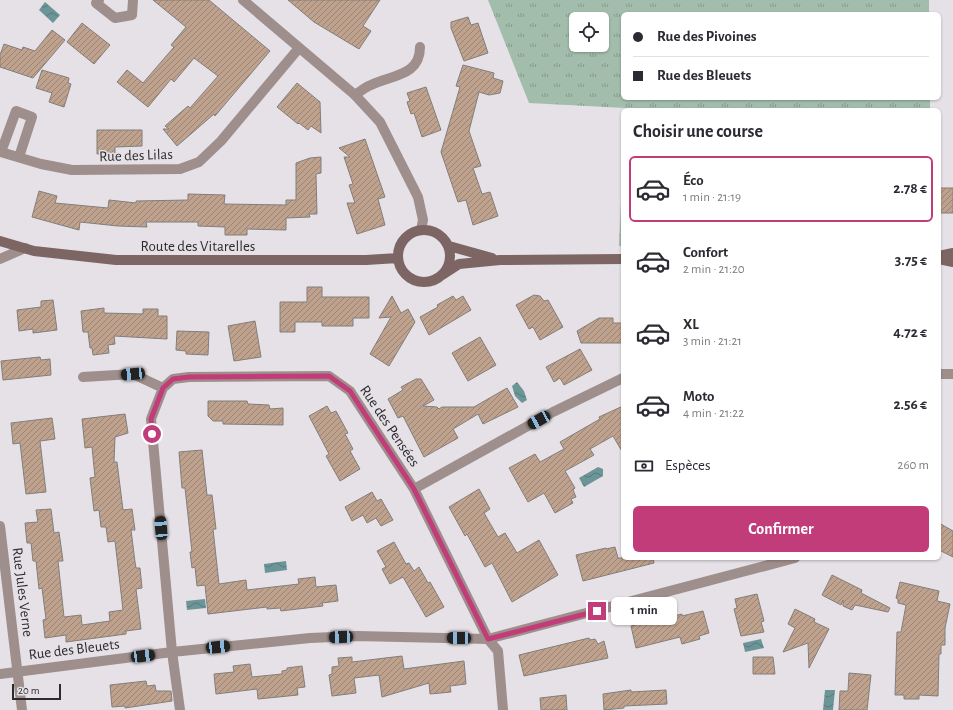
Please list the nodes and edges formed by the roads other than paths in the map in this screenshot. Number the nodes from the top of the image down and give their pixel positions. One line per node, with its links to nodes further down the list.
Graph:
1 (99, 0): 2 (street)
2 (133, 0)
3 (247, 1): 5 (street)
4 (420, 47): 6 (street)
5 (299, 48): 6 (street); 7 (street, Rue des Lilas)
6 (355, 95): 8 (street)
7 (19, 157)
8 (421, 230): 10 (main road); 14 (main road)
9 (0, 241): 11 (main road, Route des Vitarelles)
10 (449, 246): 17 (main road); 20 (main road)
11 (25, 248): 14 (main road, Route des Vitarelles); 15 (street)
12 (953, 253): 13 (main road)
13 (941, 256)
14 (398, 258): 20 (main road)
15 (0, 259)
16 (941, 259): 19 (main road)
17 (500, 260): 18 (main road); 20 (main road)
18 (621, 260)
19 (953, 262)
20 (442, 275)
21 (941, 374): 22 (street)
22 (953, 374)
23 (83, 377): 25 (street)
24 (621, 379): 26 (street)
25 (163, 388): 26 (street, Rue des Pensées); 30 (street)
26 (414, 489): 29 (street, Rue des Pensées)
27 (0, 526): 31 (street, Rue Jules Verne)
28 (788, 560): 29 (street, Rue des Bleuets)
29 (488, 639): 30 (street, Rue des Bleuets); 35 (street, Rue des Pensées)
30 (172, 652): 31 (street, Rue des Bleuets); 34 (street)
31 (18, 672): 32 (street, Rue des Bleuets); 33 (street, Rue Jules Verne)
32 (0, 674)
33 (22, 710)
34 (180, 710)
35 (504, 710)

